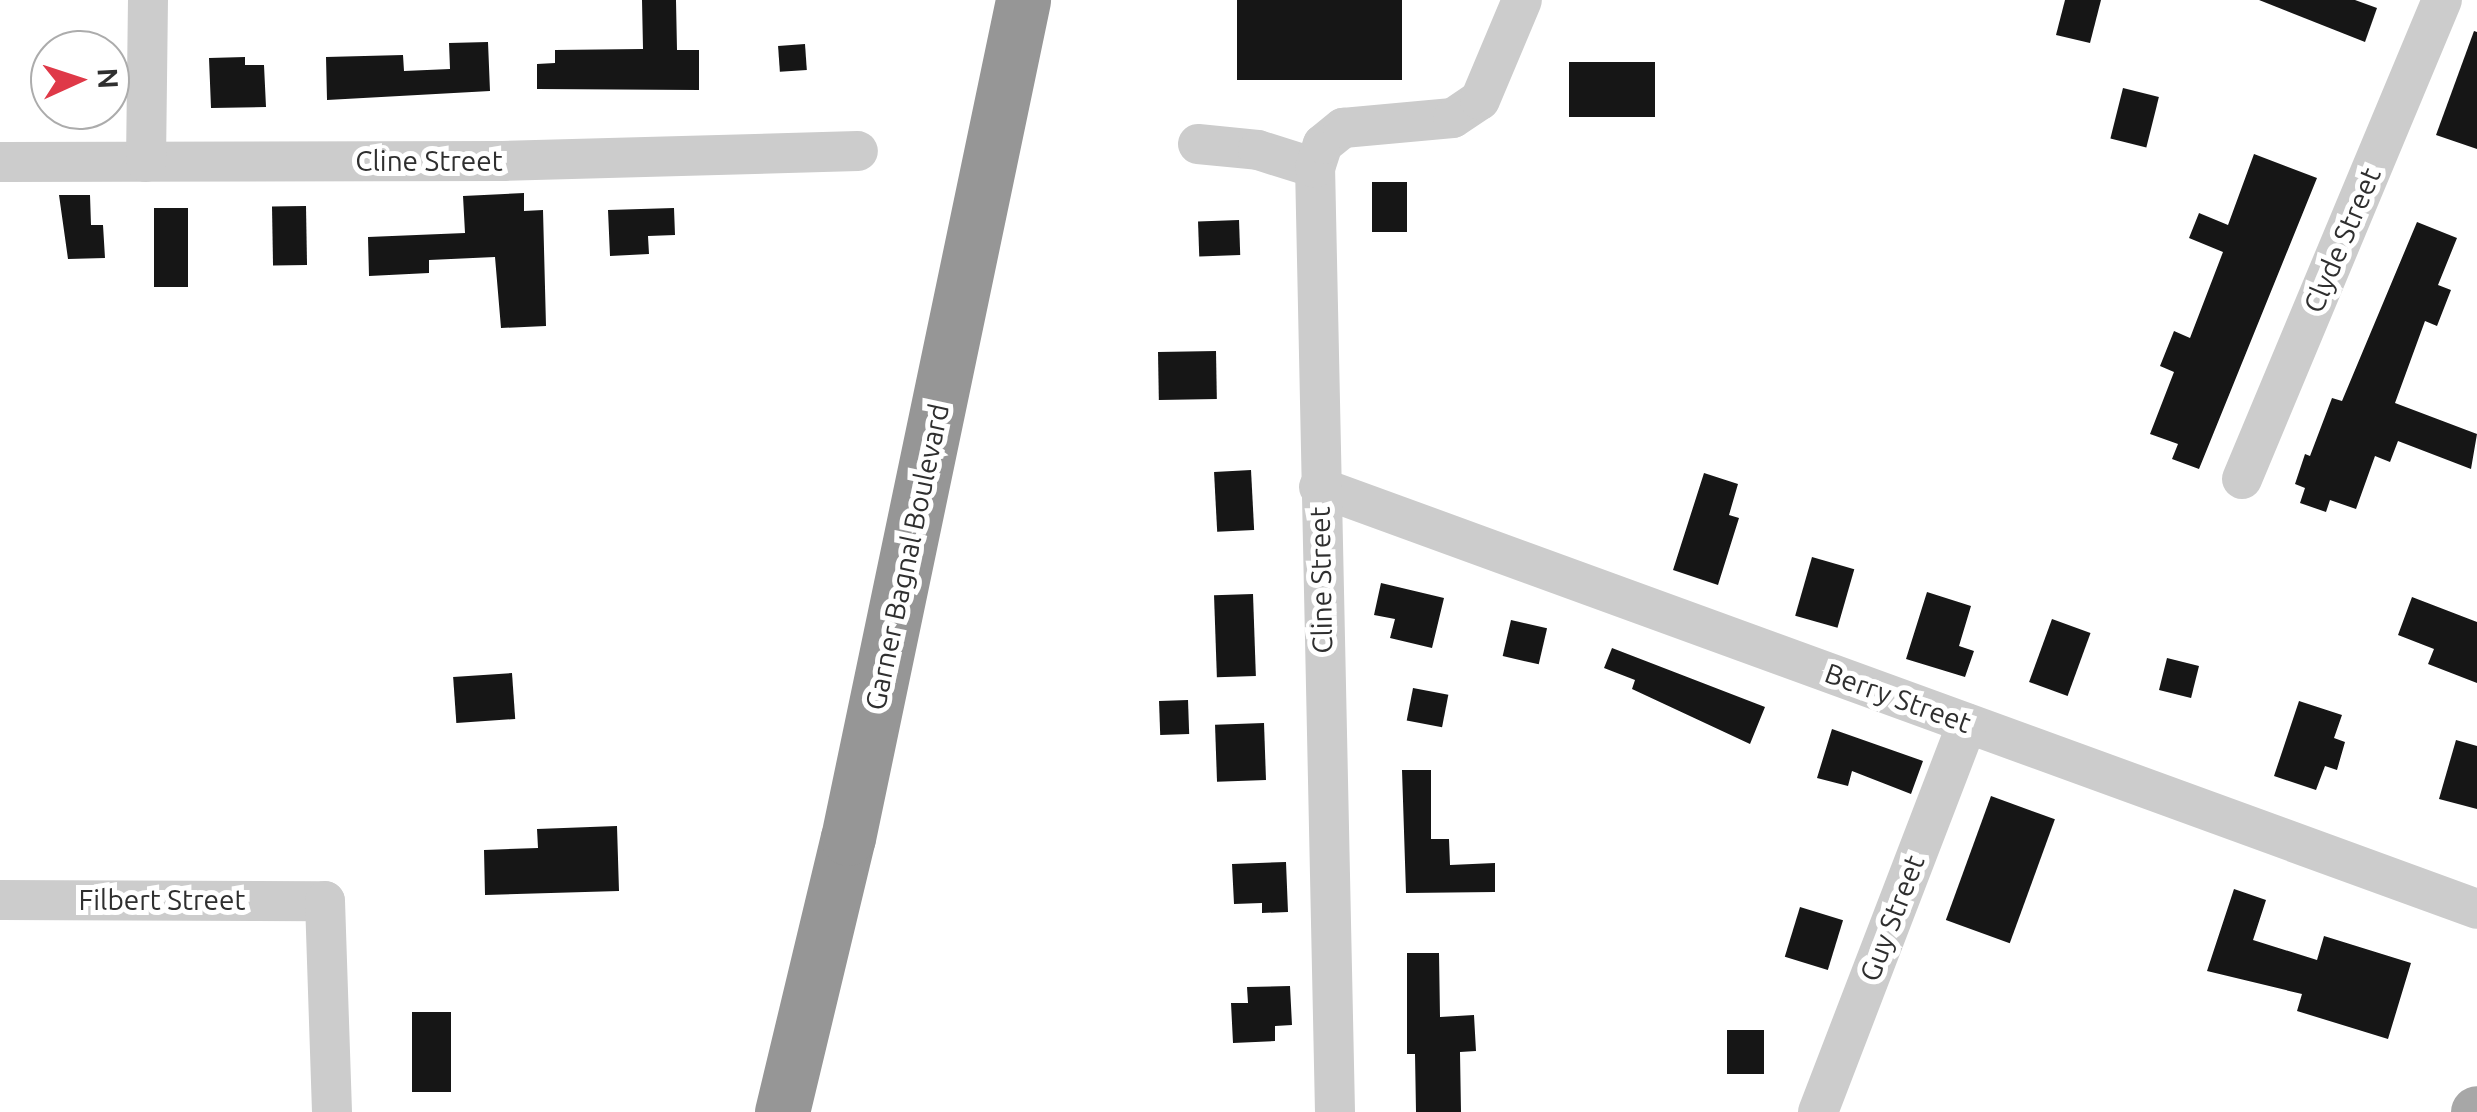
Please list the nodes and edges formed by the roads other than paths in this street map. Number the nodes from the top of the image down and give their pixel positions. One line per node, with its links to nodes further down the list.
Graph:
1 (148, 0): 8 (street)
2 (1023, 0): 16 (highway, Garner Bagnal Boulevard)
3 (1522, 0): 9 (street)
4 (2442, 0): 10 (street, Clyde Street)
5 (1198, 144): 9 (street)
6 (858, 151): 8 (street, Cline Street)
7 (0, 162): 8 (street, Cline Street)
8 (146, 162)
9 (1314, 168): 11 (street, Cline Street)
10 (2242, 480)
11 (1319, 487): 12 (street, Berry Street); 17 (street, Cline Street)
12 (1967, 724): 14 (street, Berry Street); 18 (street, Guy Street)
13 (0, 900): 15 (street, Filbert Street)
14 (2477, 910)
15 (332, 1112)
16 (782, 1112)
17 (1335, 1112)
18 (1818, 1112)

